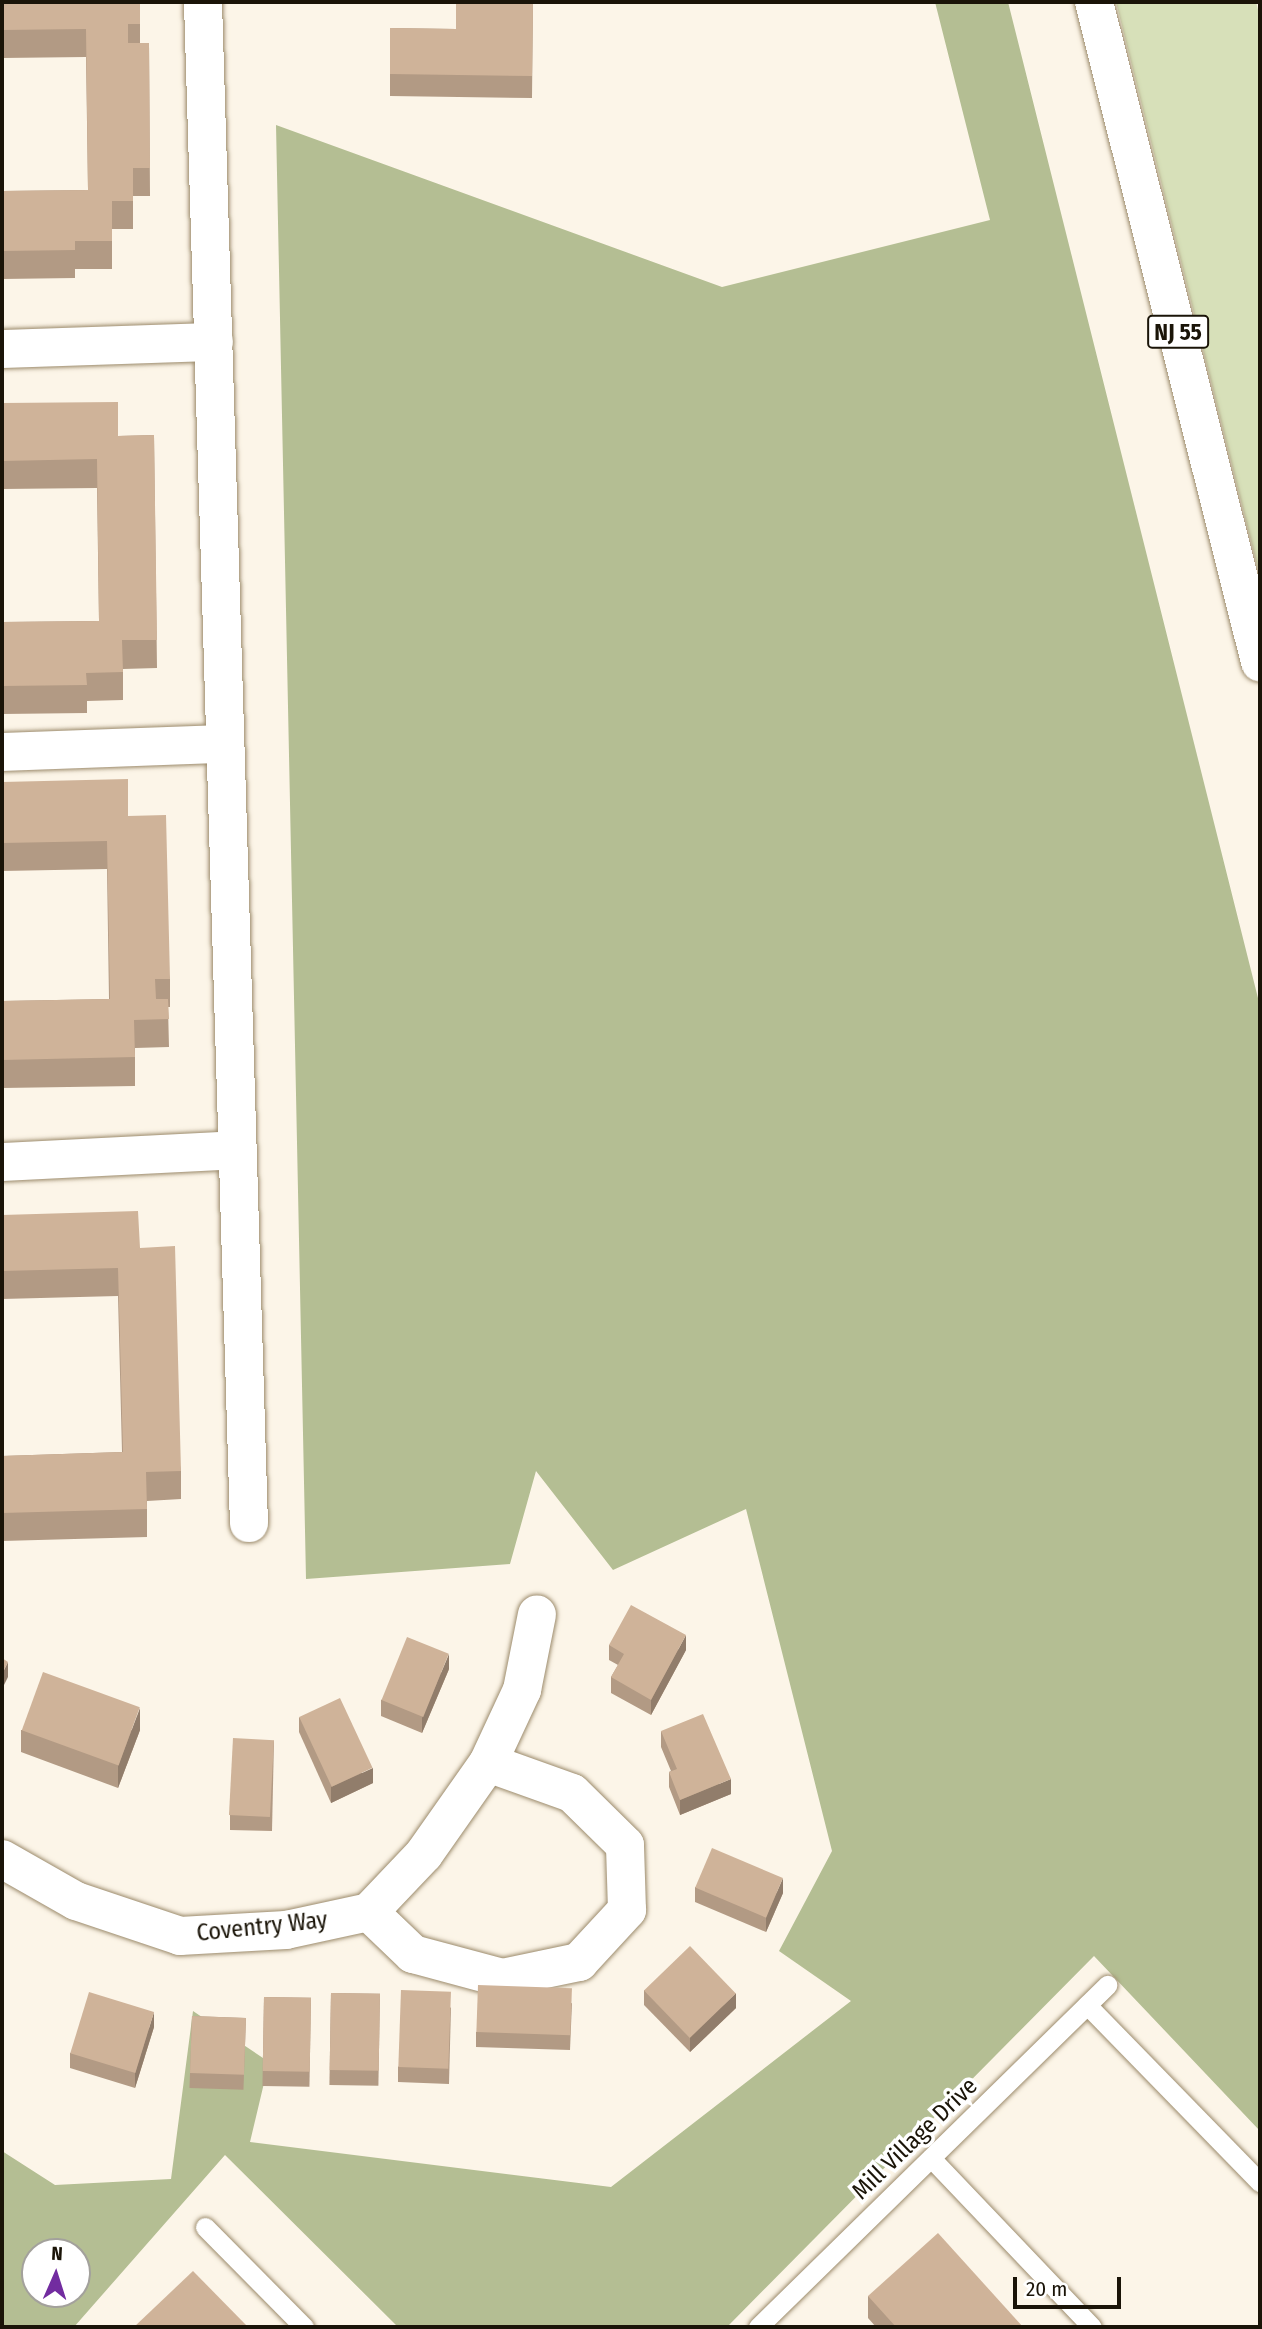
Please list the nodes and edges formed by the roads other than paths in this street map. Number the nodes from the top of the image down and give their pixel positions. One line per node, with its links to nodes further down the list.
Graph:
1 (203, 2): 3 (main road)
2 (1094, 2): 5 (main road, NJ 55)
3 (214, 342): 4 (main road); 6 (main road)
4 (2, 349)
5 (1260, 662)
6 (225, 744): 7 (main road); 8 (main road)
7 (2, 752)
8 (236, 1150): 9 (main road); 10 (main road)
9 (2, 1162)
10 (249, 1524)
11 (537, 1614): 12 (main road)
12 (488, 1763): 14 (main road); 14 (main road)
13 (2, 1860): 14 (main road, Coventry Way)
14 (369, 1912)
15 (1107, 1985): 16 (lane, Mill Village Drive)
16 (1087, 2006): 17 (lane, Mill Village Drive); 18 (lane)
17 (931, 2158): 20 (lane, Mill Village Drive); 22 (lane)
18 (1260, 2182)
19 (205, 2227): 21 (lane)
20 (761, 2326)
21 (304, 2327)
22 (1092, 2327)

